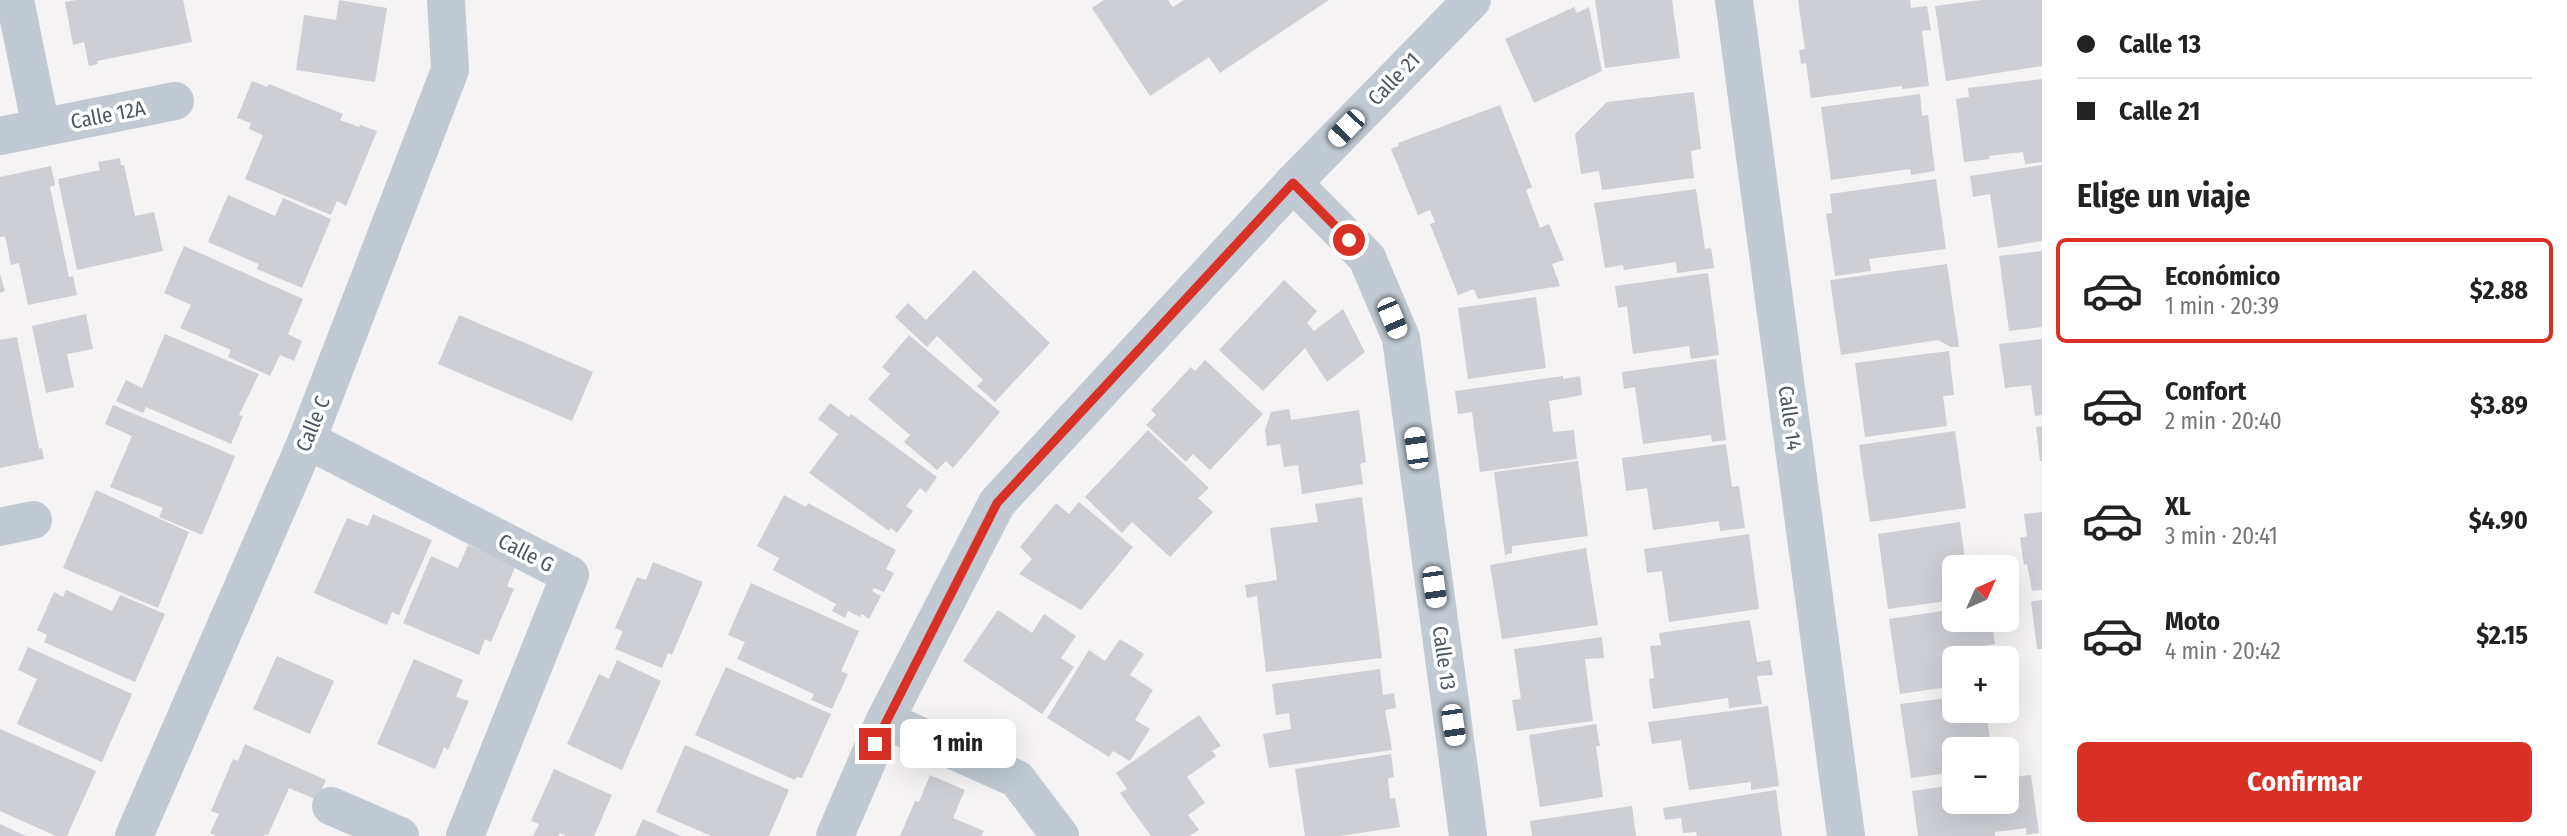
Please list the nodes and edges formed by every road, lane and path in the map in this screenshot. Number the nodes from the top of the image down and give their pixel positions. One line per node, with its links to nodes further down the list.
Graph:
1 (15, 0): 6 (street, Calle 12A)
2 (446, 0): 9 (street, Calle C)
3 (1472, 0): 8 (street, Calle 21)
4 (1734, 0): 18 (street, Calle 14)
5 (175, 101): 6 (street, Calle 12A)
6 (41, 128): 7 (street, Calle 12A)
7 (0, 136)
8 (1293, 183): 10 (street, Calle 21); 17 (street, Calle 13)
9 (307, 440): 12 (street, Calle C); 14 (street, Calle G)
10 (886, 720): 15 (street, Calle 21); 16 (street)
11 (331, 806): 13 (street)
12 (134, 836)
13 (400, 836)
14 (465, 836)
15 (835, 836)
16 (1060, 836)
17 (1468, 836)
18 (1846, 836)

